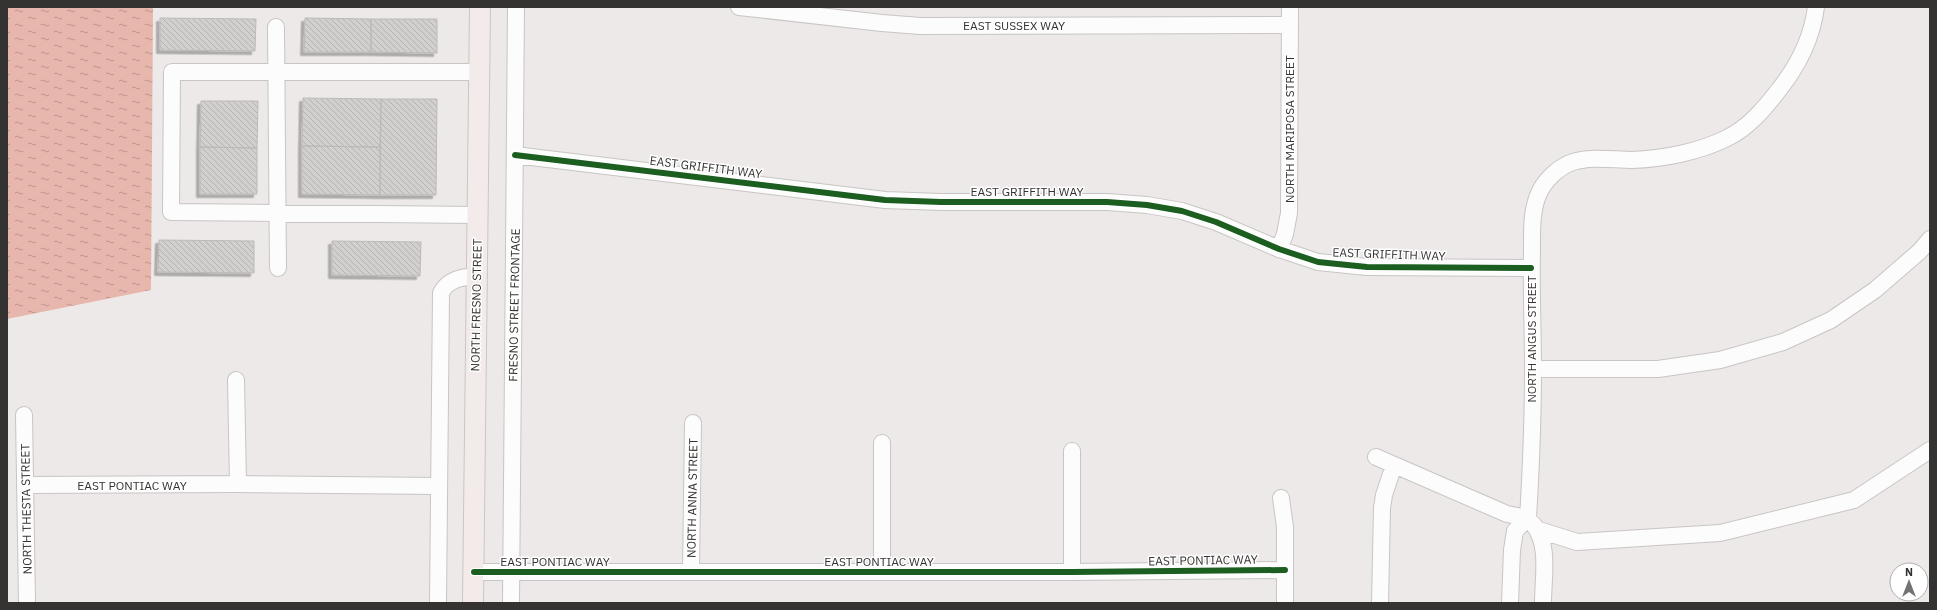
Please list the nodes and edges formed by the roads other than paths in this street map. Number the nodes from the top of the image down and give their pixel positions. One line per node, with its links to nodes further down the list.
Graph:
1 (480, 7): 9 (main road, NORTH FRESNO STREET)
2 (516, 7): 10 (street, FRESNO STREET FRONTAGE)
3 (739, 7): 6 (street, EAST SUSSEX WAY)
4 (1290, 7): 6 (street, NORTH MARIPOSA STREET)
5 (1816, 7): 16 (street, NORTH ANGUS STREET)
6 (1290, 25): 14 (street, NORTH MARIPOSA STREET)
7 (276, 27): 8 (street)
8 (276, 71): 9 (street); 11 (street); 11 (street)
9 (479, 72): 12 (main road, NORTH FRESNO STREET)
10 (515, 156): 14 (street, EAST GRIFFITH WAY); 38 (street, FRESNO STREET FRONTAGE)
11 (277, 212): 12 (street); 15 (street)
12 (477, 215): 17 (main road, NORTH FRESNO STREET)
13 (1930, 239): 18 (street)
14 (1279, 250): 16 (street, EAST GRIFFITH WAY)
15 (278, 268)
16 (1531, 268): 18 (street, NORTH ANGUS STREET)
17 (477, 276): 29 (street); 34 (main road, NORTH FRESNO STREET)
18 (1533, 369): 31 (street, NORTH ANGUS STREET)
19 (236, 380): 27 (street)
20 (24, 415): 28 (street, NORTH THESTA STREET)
21 (693, 423): 35 (street, NORTH ANNA STREET)
22 (882, 443): 36 (street)
23 (1930, 450): 32 (street)
24 (1072, 451): 37 (street)
25 (1376, 457): 26 (street)
26 (1394, 465): 31 (street); 44 (street)
27 (238, 484): 28 (street, EAST PONTIAC WAY); 29 (street, EAST PONTIAC WAY)
28 (25, 485): 39 (street, NORTH THESTA STREET)
29 (439, 486): 40 (street)
30 (1281, 498): 33 (street)
31 (1528, 518): 32 (street); 45 (street)
32 (1539, 530): 46 (street)
33 (1285, 570): 37 (street, EAST PONTIAC WAY); 43 (street)
34 (474, 572): 38 (street, EAST PONTIAC WAY); 41 (main road, NORTH FRESNO STREET)
35 (691, 572): 36 (street, EAST PONTIAC WAY); 38 (street, EAST PONTIAC WAY)
36 (882, 572): 37 (street, EAST PONTIAC WAY)
37 (1072, 572)
38 (511, 573): 42 (street, FRESNO STREET FRONTAGE)
39 (27, 603)
40 (438, 603)
41 (473, 603)
42 (511, 603)
43 (1285, 603)
44 (1380, 603)
45 (1510, 603)
46 (1543, 603)

